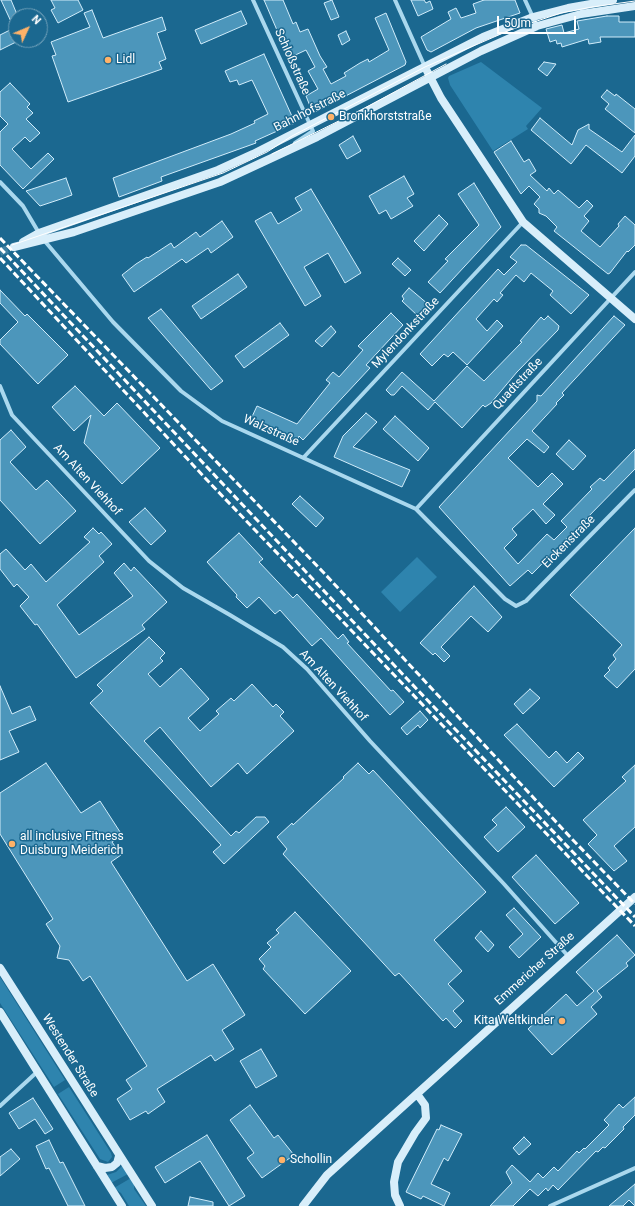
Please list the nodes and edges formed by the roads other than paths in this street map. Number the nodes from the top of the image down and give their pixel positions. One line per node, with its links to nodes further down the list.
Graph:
1 (253, 0): 9 (street, Schloßstraße)
2 (395, 0): 8 (street)
3 (525, 0): 6 (street)
4 (613, 0): 6 (main road, Bahnhofstraße)
5 (635, 6): 7 (main road, Bahnhofstraße)
6 (533, 17): 7 (street); 8 (main road, Bahnhofstraße)
7 (537, 26): 8 (main road, Bahnhofstraße)
8 (427, 71): 9 (main road, Bahnhofstraße); 10 (main road, Bahnhofstraße); 12 (main road)
9 (312, 128): 10 (street, Bahnhofstraße); 13 (main road, Bahnhofstraße)
10 (283, 153): 13 (main road, Bahnhofstraße)
11 (0, 182): 13 (street, Walzstraße)
12 (523, 222): 16 (main road); 19 (street, Mylendonkstraße)
13 (41, 237): 14 (main road, Bahnhofstraße); 19 (street, Walzstraße)
14 (16, 247)
15 (635, 272): 16 (street, Quadtstraße)
16 (611, 299): 17 (main road); 21 (street, Quadtstraße)
17 (635, 319)
18 (0, 386): 24 (street, Am Alten Viehhof)
19 (304, 457): 21 (street, Walzstraße)
20 (635, 490): 22 (street, Eickenstraße)
21 (416, 509): 22 (street, Walzstraße)
22 (516, 606)
23 (635, 897): 24 (main road, Emmericher Straße)
24 (568, 956): 28 (main road, Emmericher Straße)
25 (0, 968): 30 (main road, Westender Straße)
26 (0, 1012): 27 (main road)
27 (38, 1072): 29 (street); 31 (main road)
28 (417, 1094): 35 (main road, Emmericher Straße); 36 (main road)
29 (0, 1106)
30 (119, 1156): 31 (main road); 34 (main road, Westender Straße)
31 (97, 1166): 33 (main road)
32 (635, 1167): 37 (street)
33 (122, 1206)
34 (152, 1206)
35 (303, 1206)
36 (400, 1206)
37 (550, 1206)

